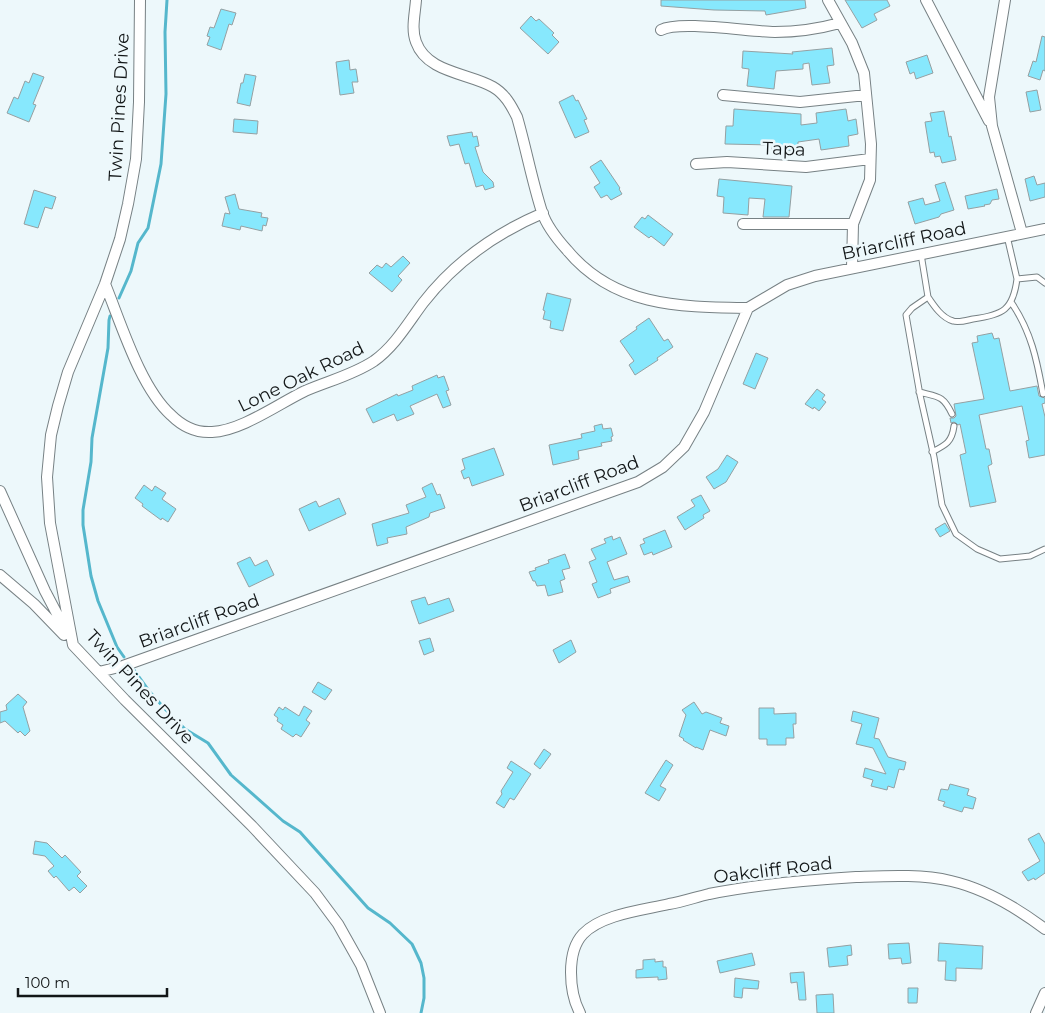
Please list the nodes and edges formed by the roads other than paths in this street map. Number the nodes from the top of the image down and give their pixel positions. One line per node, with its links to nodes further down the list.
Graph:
1 (140, 0): 23 (street, Twin Pines Drive)
2 (416, 0): 13 (street)
3 (828, 0): 6 (street)
4 (926, 0): 10 (street)
5 (1005, 0): 10 (street)
6 (840, 23): 7 (street); 8 (street)
7 (661, 30)
8 (866, 94): 9 (street); 11 (street)
9 (723, 95)
10 (992, 126): 17 (street)
11 (870, 159): 12 (street, Tapa); 15 (street)
12 (696, 164)
13 (543, 213): 23 (street, Lone Oak Road); 26 (street)
14 (743, 224): 15 (street)
15 (853, 224): 20 (street)
16 (1045, 228): 17 (street, Briarcliff Road)
17 (1022, 233): 18 (street, Briarcliff Road)
18 (1008, 236): 19 (street, Briarcliff Road); 21 (lane)
19 (921, 254): 20 (street, Briarcliff Road); 24 (lane)
20 (852, 268): 26 (street, Briarcliff Road)
21 (1016, 279): 22 (lane); 25 (lane)
22 (1045, 282)
23 (105, 284): 36 (street, Twin Pines Drive)
24 (928, 297): 25 (lane); 28 (lane)
25 (1011, 302): 27 (lane)
26 (748, 308): 37 (street, Briarcliff Road)
27 (1042, 373): 29 (lane)
28 (919, 392): 30 (lane); 32 (lane)
29 (1043, 394)
30 (952, 414)
31 (954, 426): 32 (lane)
32 (932, 452): 34 (lane)
33 (0, 491): 36 (street)
34 (1045, 549)
35 (0, 576): 36 (street)
36 (73, 645): 37 (street, Twin Pines Drive)
37 (99, 672): 40 (street, Twin Pines Drive)
38 (1045, 929): 41 (street, Oakcliff Road)
39 (1045, 993): 42 (street)
40 (380, 1013)
41 (580, 1013)
42 (1036, 1013)

